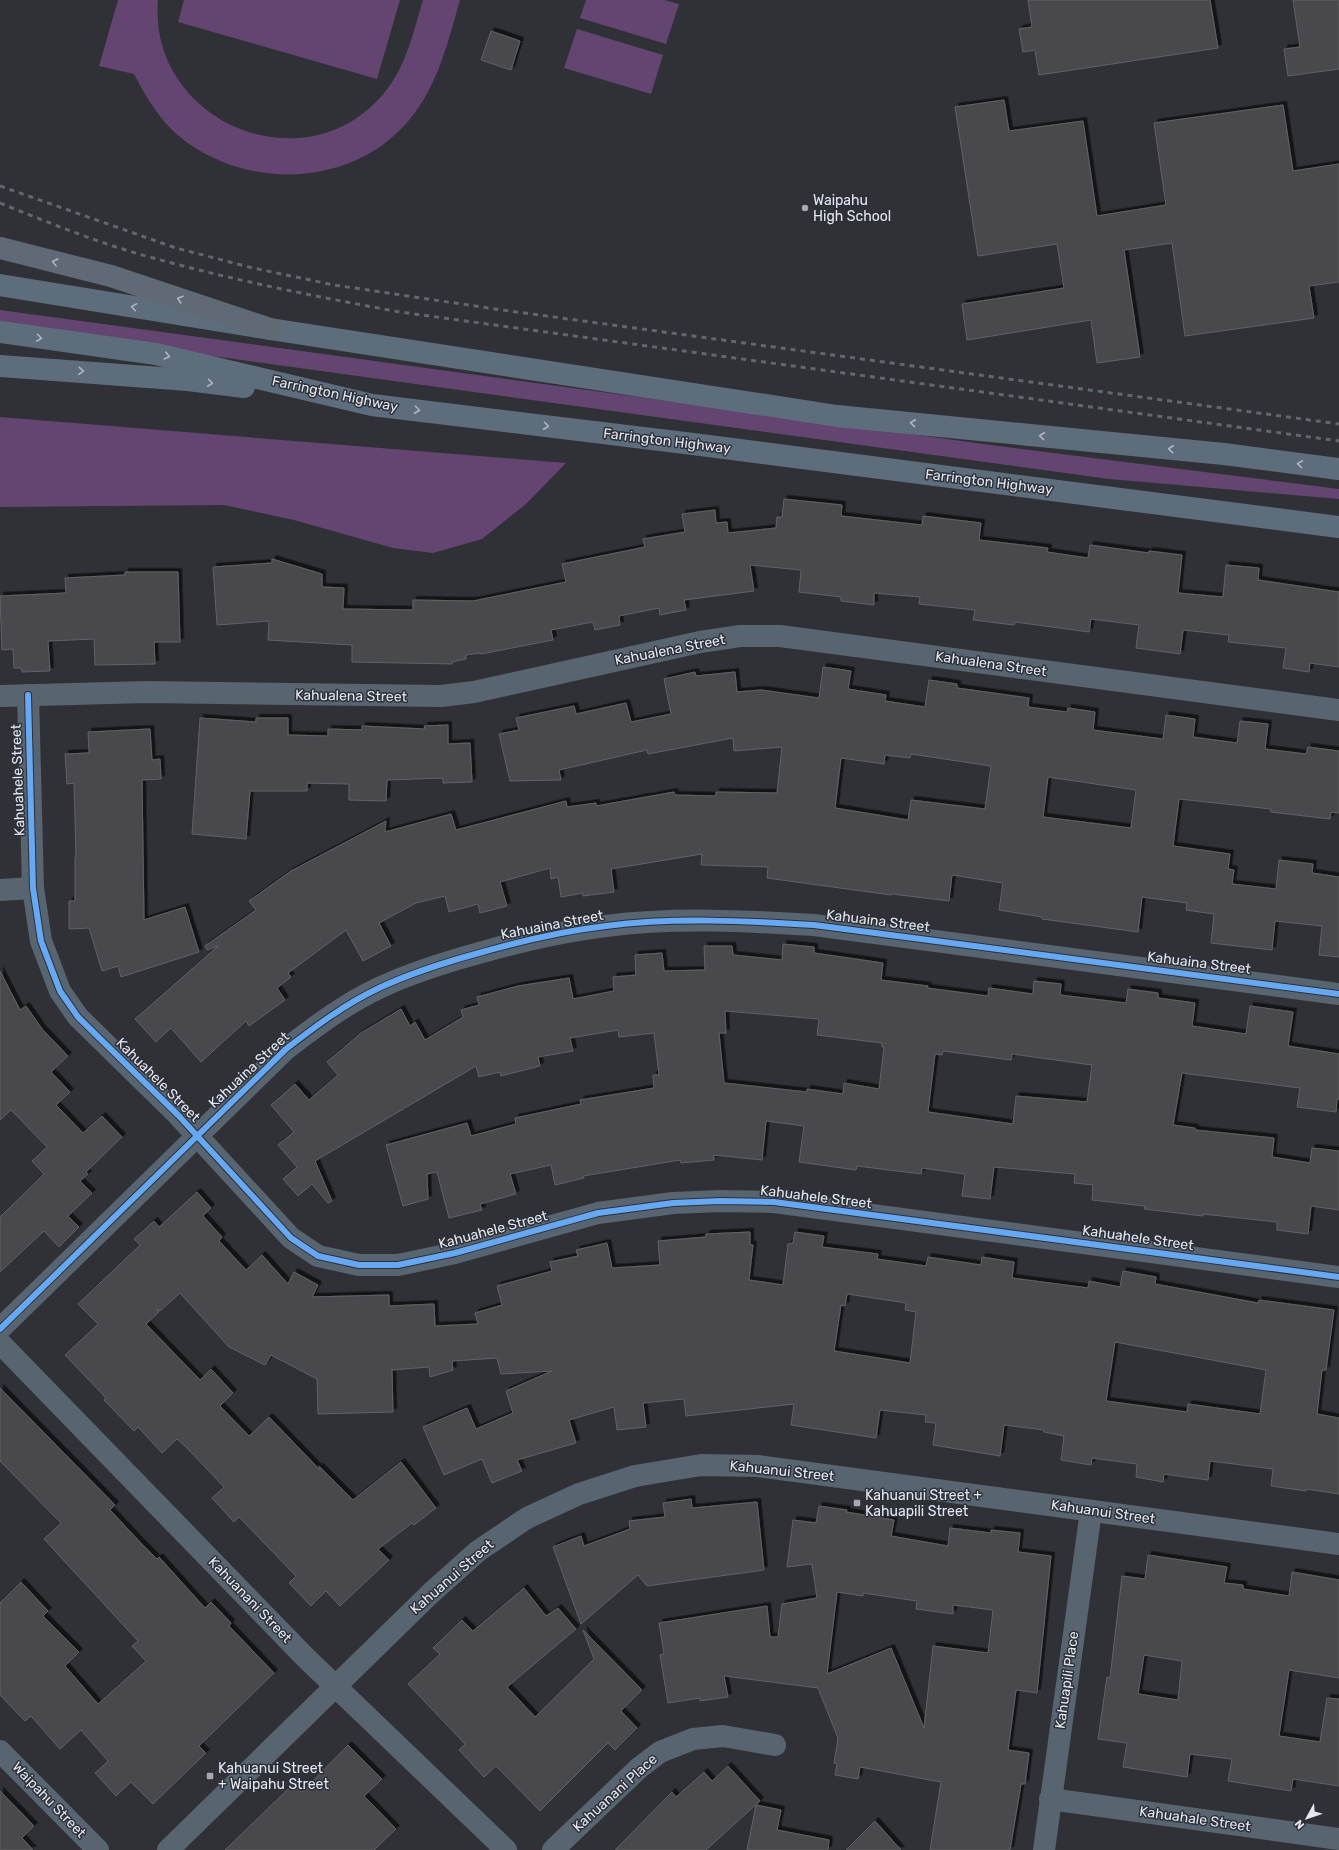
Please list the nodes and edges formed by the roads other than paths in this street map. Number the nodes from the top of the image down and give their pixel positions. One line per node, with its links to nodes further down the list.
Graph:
1 (0, 248): 3 (highway, one-way to 1)
2 (0, 285): 3 (main road, one-way to 2)
3 (270, 329): 7 (main road, one-way to 3)
4 (0, 332): 6 (main road, Farrington Highway, one-way to 6)
5 (0, 366): 6 (main road, one-way to 6)
6 (372, 405): 8 (main road, Farrington Highway, one-way to 8)
7 (1339, 469)
8 (1339, 528)
9 (28, 695): 10 (street, Kahualena Street); 11 (street, Kahualena Street); 12 (street, Kahuahele Street)
10 (0, 696)
11 (1339, 710)
12 (33, 888): 13 (street); 15 (street, Kahuahele Street)
13 (0, 890)
14 (1339, 994): 15 (street, Kahuaina Street)
15 (198, 1136): 16 (street, Kahuahele Street); 17 (street, Kahuaina Street)
16 (1339, 1277)
17 (0, 1329)
18 (0, 1343): 21 (street, Kahuanani Street)
19 (1091, 1510): 20 (street, Kahuanui Street); 21 (street, Kahuanui Street); 24 (street, Kahuapili Place)
20 (1339, 1544)
21 (335, 1686): 27 (street, Kahuanui Street); 28 (street, Kahuanani Street)
22 (775, 1745): 29 (street, Kahuanani Place)
23 (0, 1750): 26 (street, Waipahu Street)
24 (1050, 1799): 25 (street, Kahuahale Street); 30 (street, Kahuapili Place)
25 (1339, 1839)
26 (98, 1850)
27 (168, 1850)
28 (506, 1850)
29 (553, 1850)
30 (1044, 1850)

